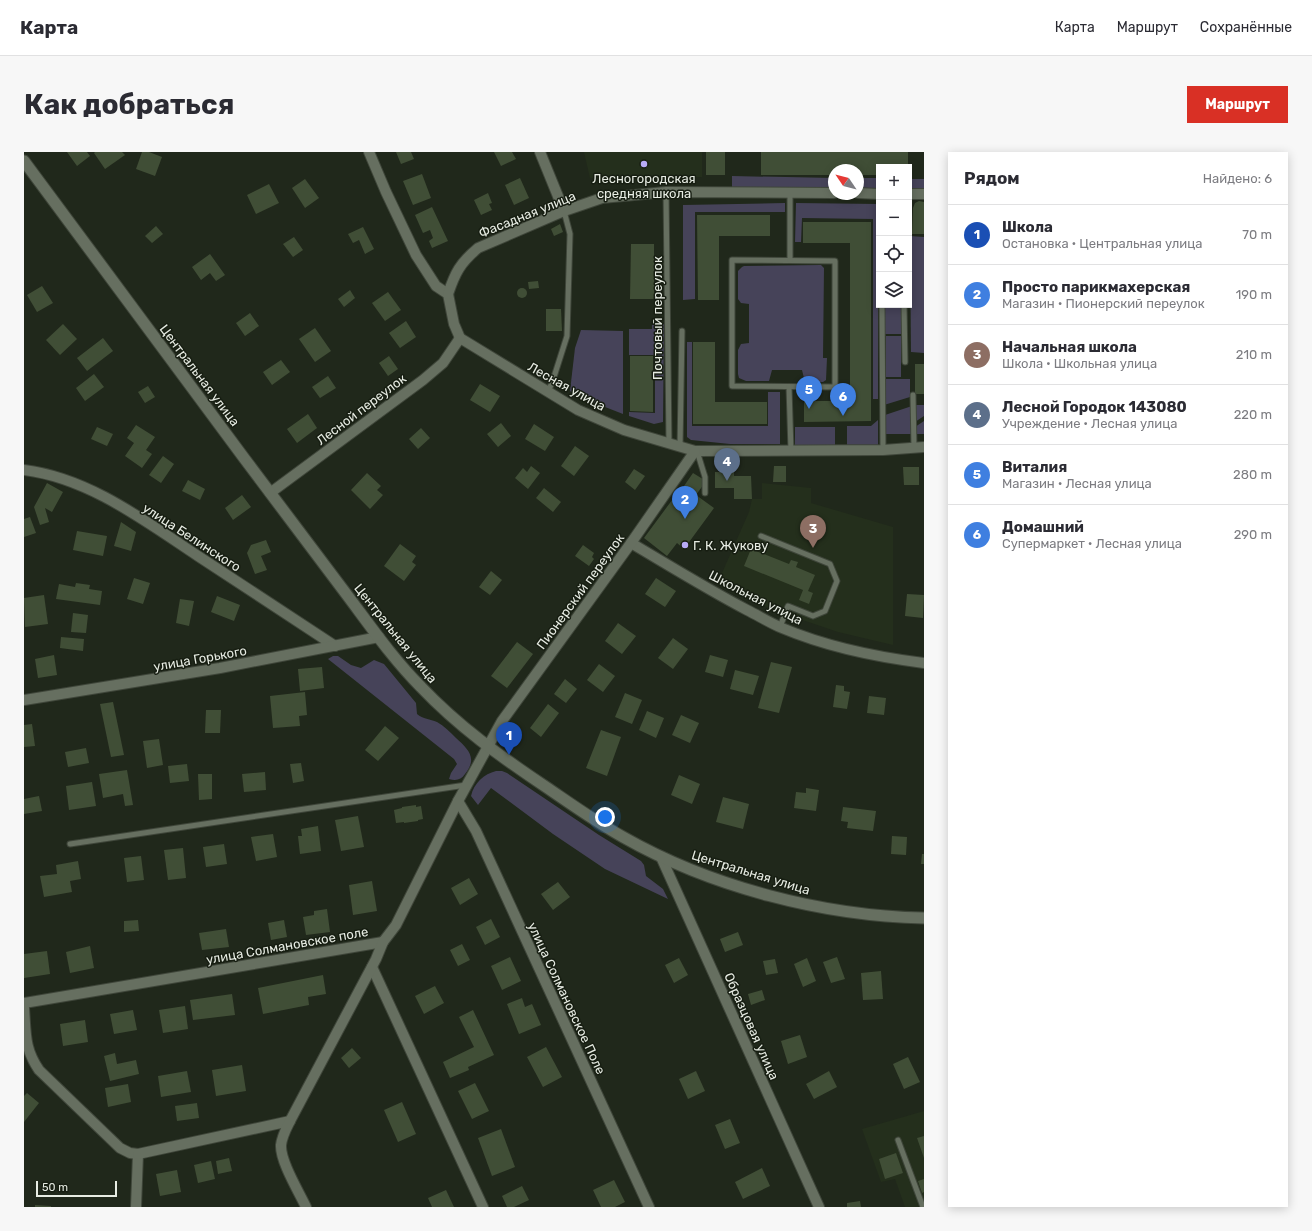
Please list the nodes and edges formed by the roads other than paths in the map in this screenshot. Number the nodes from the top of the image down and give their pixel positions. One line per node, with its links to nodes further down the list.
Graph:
1 (369, 152): 13 (street)
2 (540, 152): 11 (street)
3 (24, 161): 29 (street, Центральная улица)
4 (666, 192): 5 (street, Фасадная улица); 11 (street, Фасадная улица); 22 (lane, Почтовый переулок)
5 (790, 192): 6 (street, Фасадная улица); 12 (lane)
6 (828, 193)
7 (864, 193): 8 (street)
8 (876, 194)
9 (912, 194): 10 (street)
10 (924, 194)
11 (564, 211): 13 (street, Фасадная улица); 20 (lane)
12 (790, 260): 19 (lane); 19 (lane)
13 (448, 294): 17 (street)
14 (882, 308): 25 (lane)
15 (904, 308): 18 (lane)
16 (682, 331): 23 (lane)
17 (460, 338): 20 (street, Лесная улица); 29 (street, Лесной переулок)
18 (905, 362)
19 (789, 387): 27 (lane)
20 (548, 392): 22 (street, Лесная улица)
21 (913, 395): 24 (lane)
22 (669, 444): 23 (street, Лесная улица)
23 (680, 447): 26 (street, Лесная улица)
24 (919, 448): 25 (street, Лесная улица)
25 (883, 450): 27 (street, Лесная улица)
26 (696, 451): 27 (street, Лесная улица); 30 (lane); 32 (street, Пионерский переулок)
27 (791, 451)
28 (24, 470): 35 (street, улица Белинского)
29 (270, 493): 34 (street, Центральная улица)
30 (705, 493)
31 (761, 536): 33 (lane)
32 (631, 543): 33 (street, Школьная улица); 38 (street, Пионерский переулок)
33 (780, 627): 36 (street, Школьная улица)
34 (379, 637): 35 (street, улица Горького); 38 (street, Центральная улица)
35 (335, 646): 37 (street, улица Горького)
36 (924, 663)
37 (24, 700)
38 (488, 747): 39 (street, улица Солмановское поле); 42 (street, Центральная улица)
39 (466, 785): 40 (street, улица Солмановское поле); 41 (lane)
40 (458, 801): 44 (street, улица Солмановское поле); 54 (street, улица Солмановское Поле)
41 (70, 844)
42 (661, 857): 43 (street, Центральная улица); 55 (street, Образцовая улица)
43 (924, 918)
44 (383, 942): 45 (street); 46 (street, улица Солмановское поле)
45 (372, 967): 48 (street); 53 (street)
46 (24, 1003)
47 (24, 1008): 50 (street)
48 (290, 1121): 50 (street); 52 (street)
49 (898, 1140): 56 (lane)
50 (138, 1154): 51 (street)
51 (136, 1207)
52 (306, 1207)
53 (484, 1207)
54 (648, 1207)
55 (819, 1207)
56 (923, 1207)

